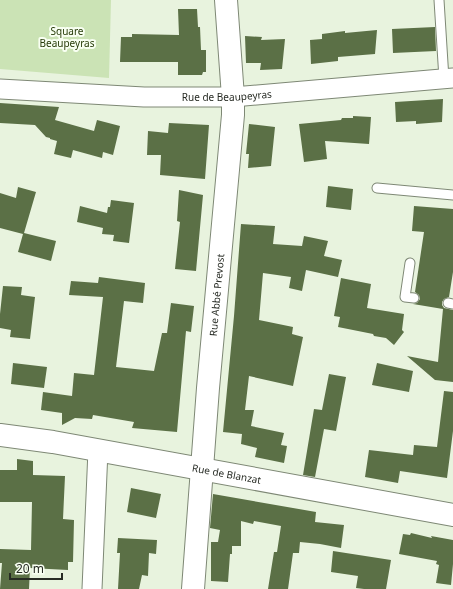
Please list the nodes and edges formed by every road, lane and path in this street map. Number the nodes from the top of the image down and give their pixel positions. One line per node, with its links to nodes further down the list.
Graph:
1 (226, 0): 5 (street, Rue Abbé Prevost)
2 (439, 0): 3 (lane)
3 (449, 78): 5 (street, Rue de Beaupeyras)
4 (0, 89): 5 (street, Rue de Beaupeyras)
5 (234, 96): 12 (street, Rue Abbé Prevost)
6 (377, 188): 7 (lane)
7 (453, 195)
8 (410, 263): 9 (lane)
9 (414, 298)
10 (0, 435): 11 (street, Rue de Blanzat)
11 (98, 450): 12 (street, Rue de Blanzat); 14 (street)
12 (201, 469): 13 (street, Rue de Blanzat); 15 (street, Rue Abbé Prevost)
13 (453, 515)
14 (92, 589)
15 (193, 589)

